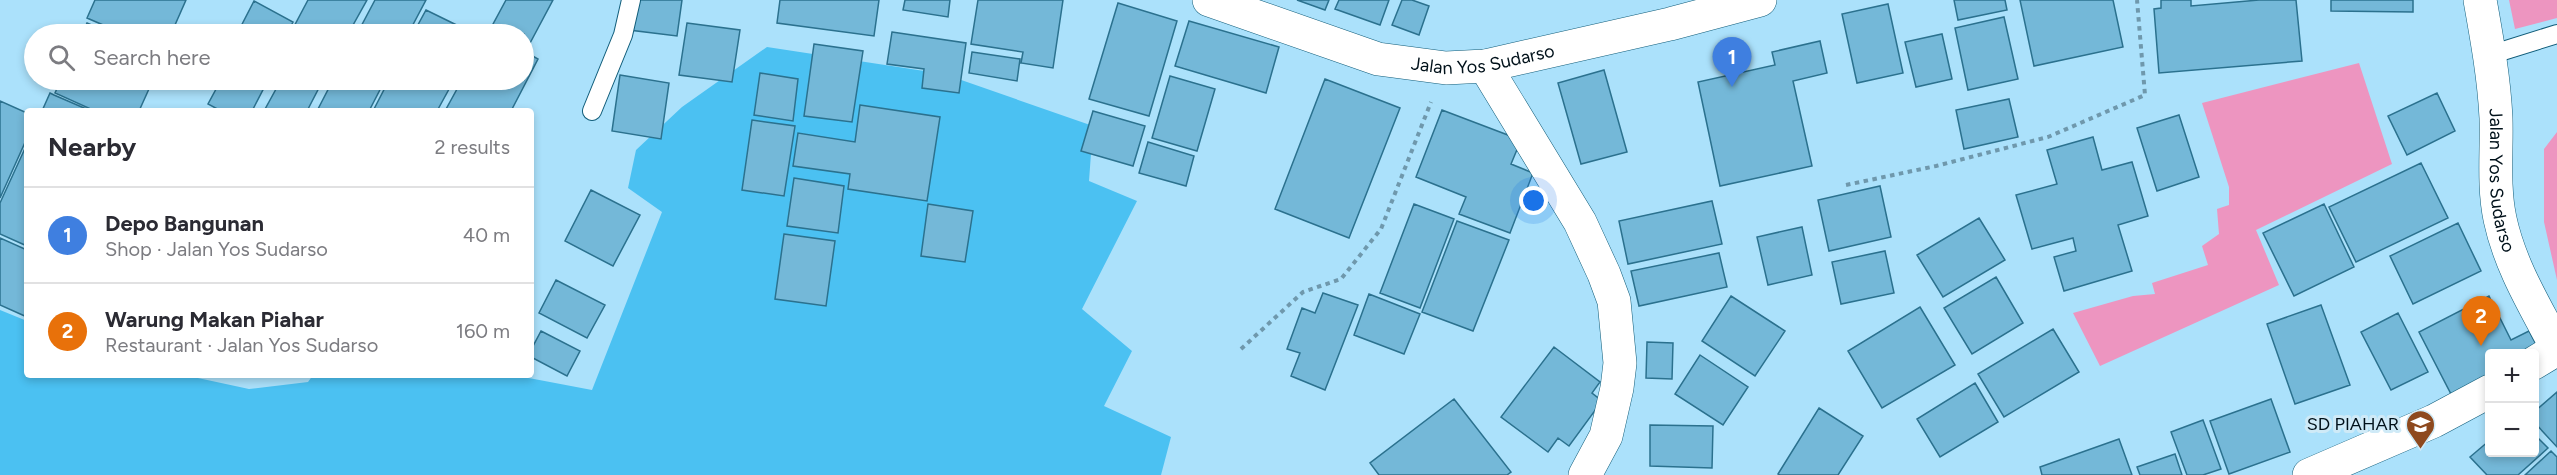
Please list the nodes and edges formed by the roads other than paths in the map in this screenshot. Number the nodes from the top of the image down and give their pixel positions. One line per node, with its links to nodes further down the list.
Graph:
1 (631, 0): 9 (lane)
2 (1209, 0): 8 (main road, Jalan Yos Sudarso)
3 (1760, 0): 5 (main road, Jalan Yos Sudarso)
4 (2480, 0): 7 (main road, Jalan Yos Sudarso)
5 (1702, 8): 8 (main road, Jalan Yos Sudarso)
6 (2557, 34): 7 (lane)
7 (2490, 55): 10 (main road, Jalan Yos Sudarso)
8 (1485, 66): 13 (main road)
9 (592, 111)
10 (2557, 348): 11 (main road)
11 (2539, 360)
12 (2485, 394): 14 (main road)
13 (1585, 475)
14 (2310, 475)

